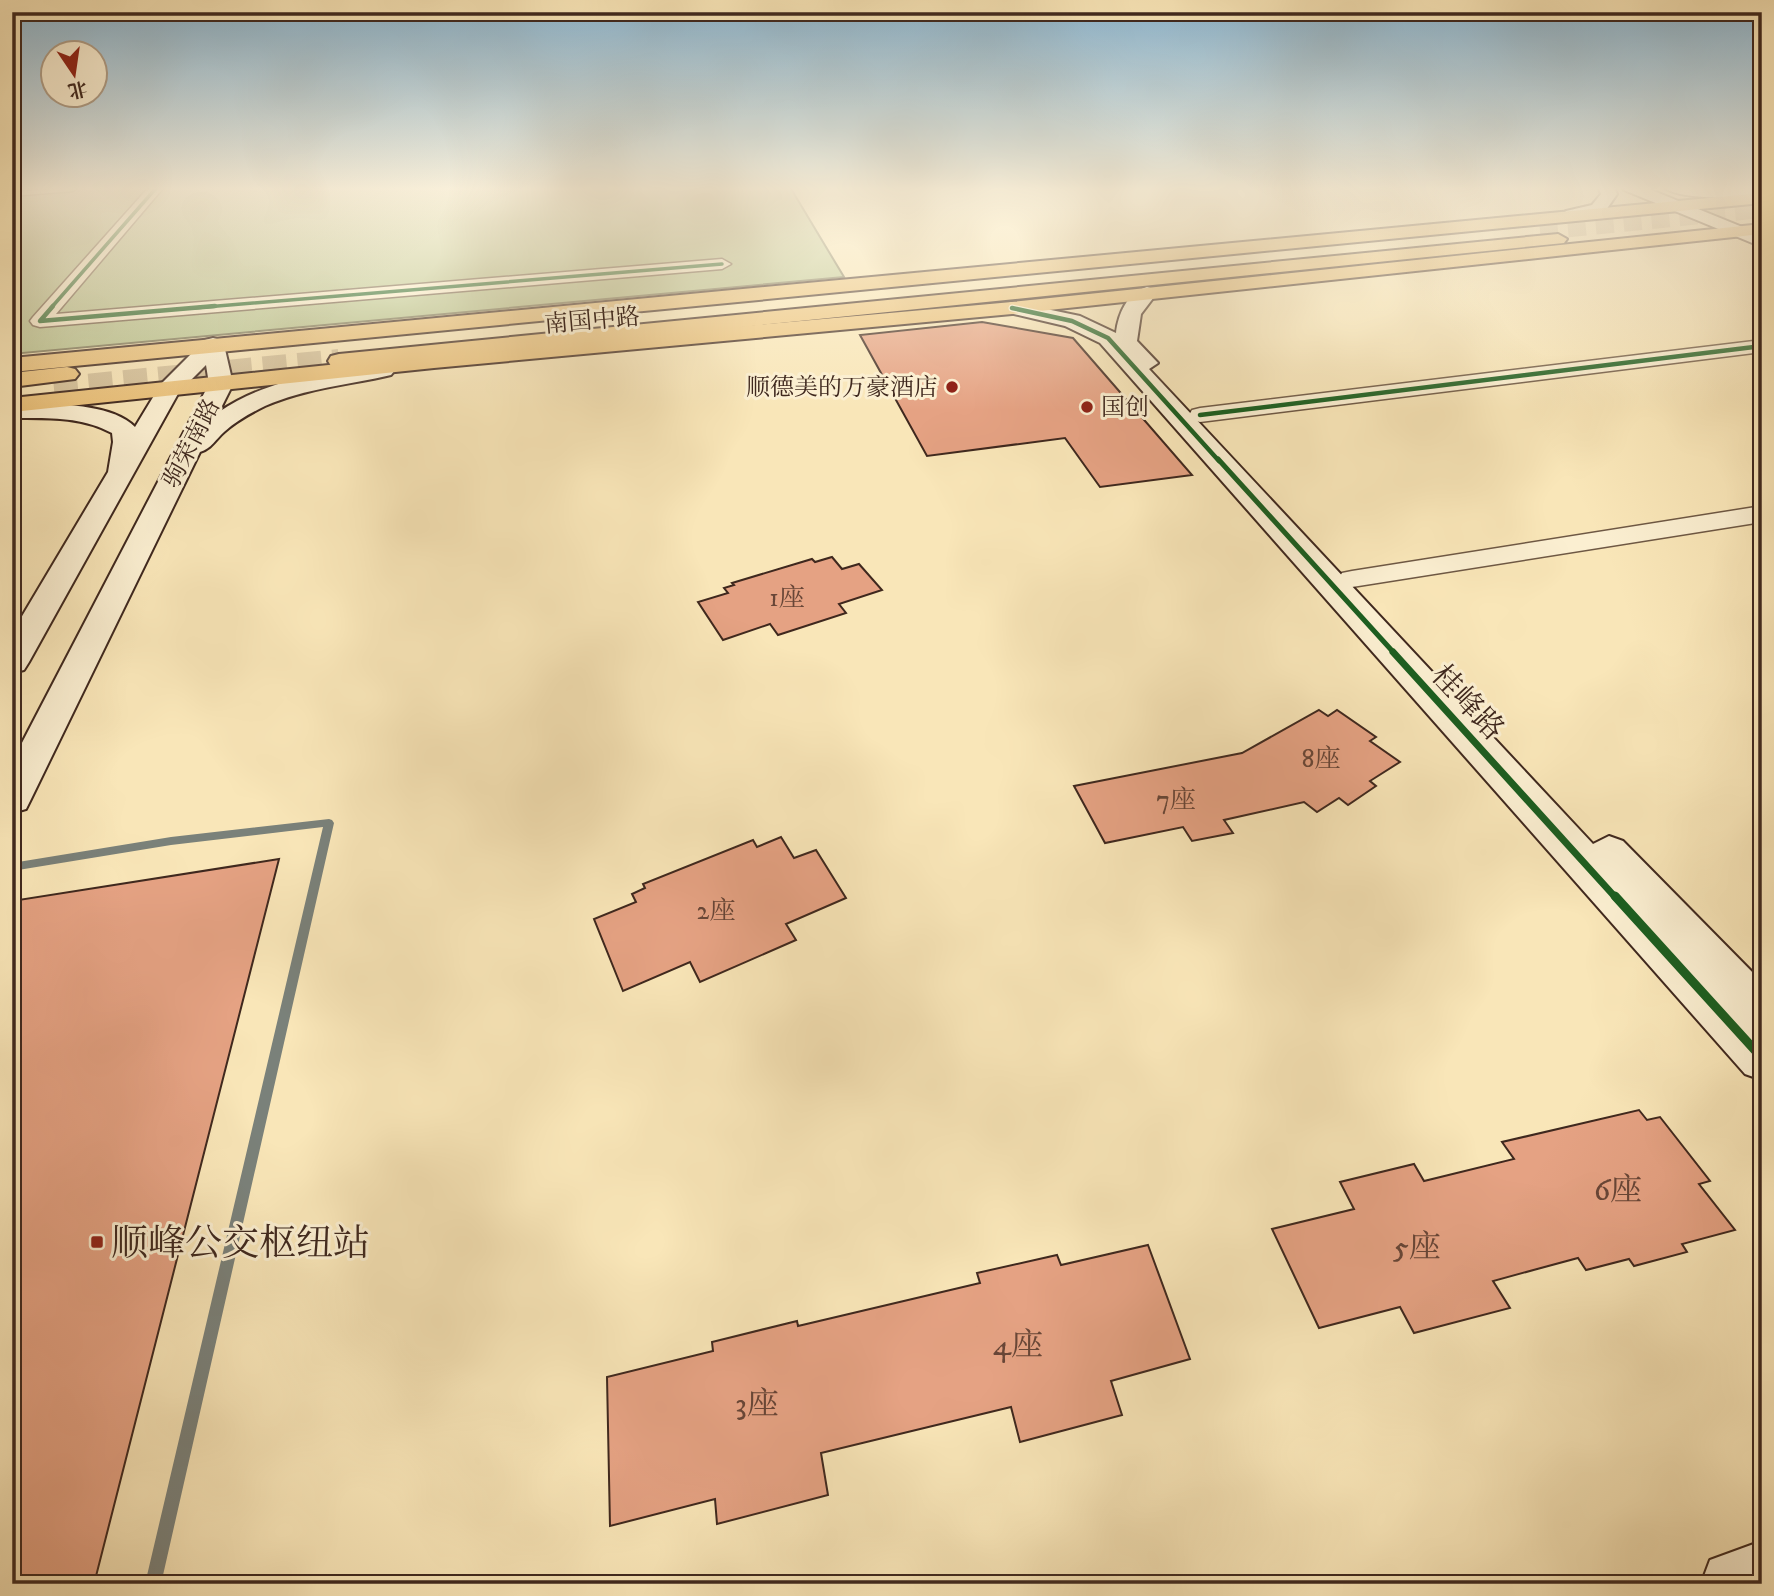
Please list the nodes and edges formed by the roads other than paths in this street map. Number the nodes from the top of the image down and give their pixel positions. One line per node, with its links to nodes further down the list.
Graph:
1 (88, 261): 10 (street)
2 (1097, 261): 13 (main road, 南国中路)
3 (1113, 261): 8 (main road)
4 (1246, 261): 8 (main road, 南国中路)
5 (1261, 261): 13 (main road, 南国中路)
6 (1438, 261): 9 (main road, 南国中路)
7 (722, 264): 10 (street)
8 (943, 288): 13 (main road, 南国中路)
9 (1147, 293): 11 (main road, 南国中路); 23 (street, 桂峰路)
10 (235, 306): 12 (street)
11 (1012, 308): 15 (main road, 南国中路); 31 (street)
12 (213, 345): 13 (main road, 南国中路); 18 (main road, 南国中路); 20 (street, 驹荣南路); 21 (street, 驹荣南路)
13 (340, 346): 17 (main road)
14 (1762, 346): 23 (street)
15 (434, 361): 17 (main road, 南国中路); 24 (street)
16 (12, 365): 18 (main road, 南国中路)
17 (369, 368): 20 (main road, 南国中路)
18 (65, 374): 19 (main road); 22 (main road); 22 (main road)
19 (12, 380)
20 (221, 384): 21 (main road, 南国中路); 24 (street, 驹荣南路)
21 (169, 389): 22 (main road, 南国中路); 25 (street, 驹荣南路)
22 (14, 403): 25 (street)
23 (1200, 415): 27 (street, 桂峰路)
24 (178, 469): 29 (street, 驹荣南路)
25 (120, 474): 28 (street, 驹荣南路)
26 (1762, 514): 27 (street)
27 (1352, 579): 30 (street, 桂峰路)
28 (12, 662)
29 (12, 799)
30 (1762, 1013)
31 (1762, 1058)
32 (1762, 1574): 33 (street)
33 (1734, 1584)

